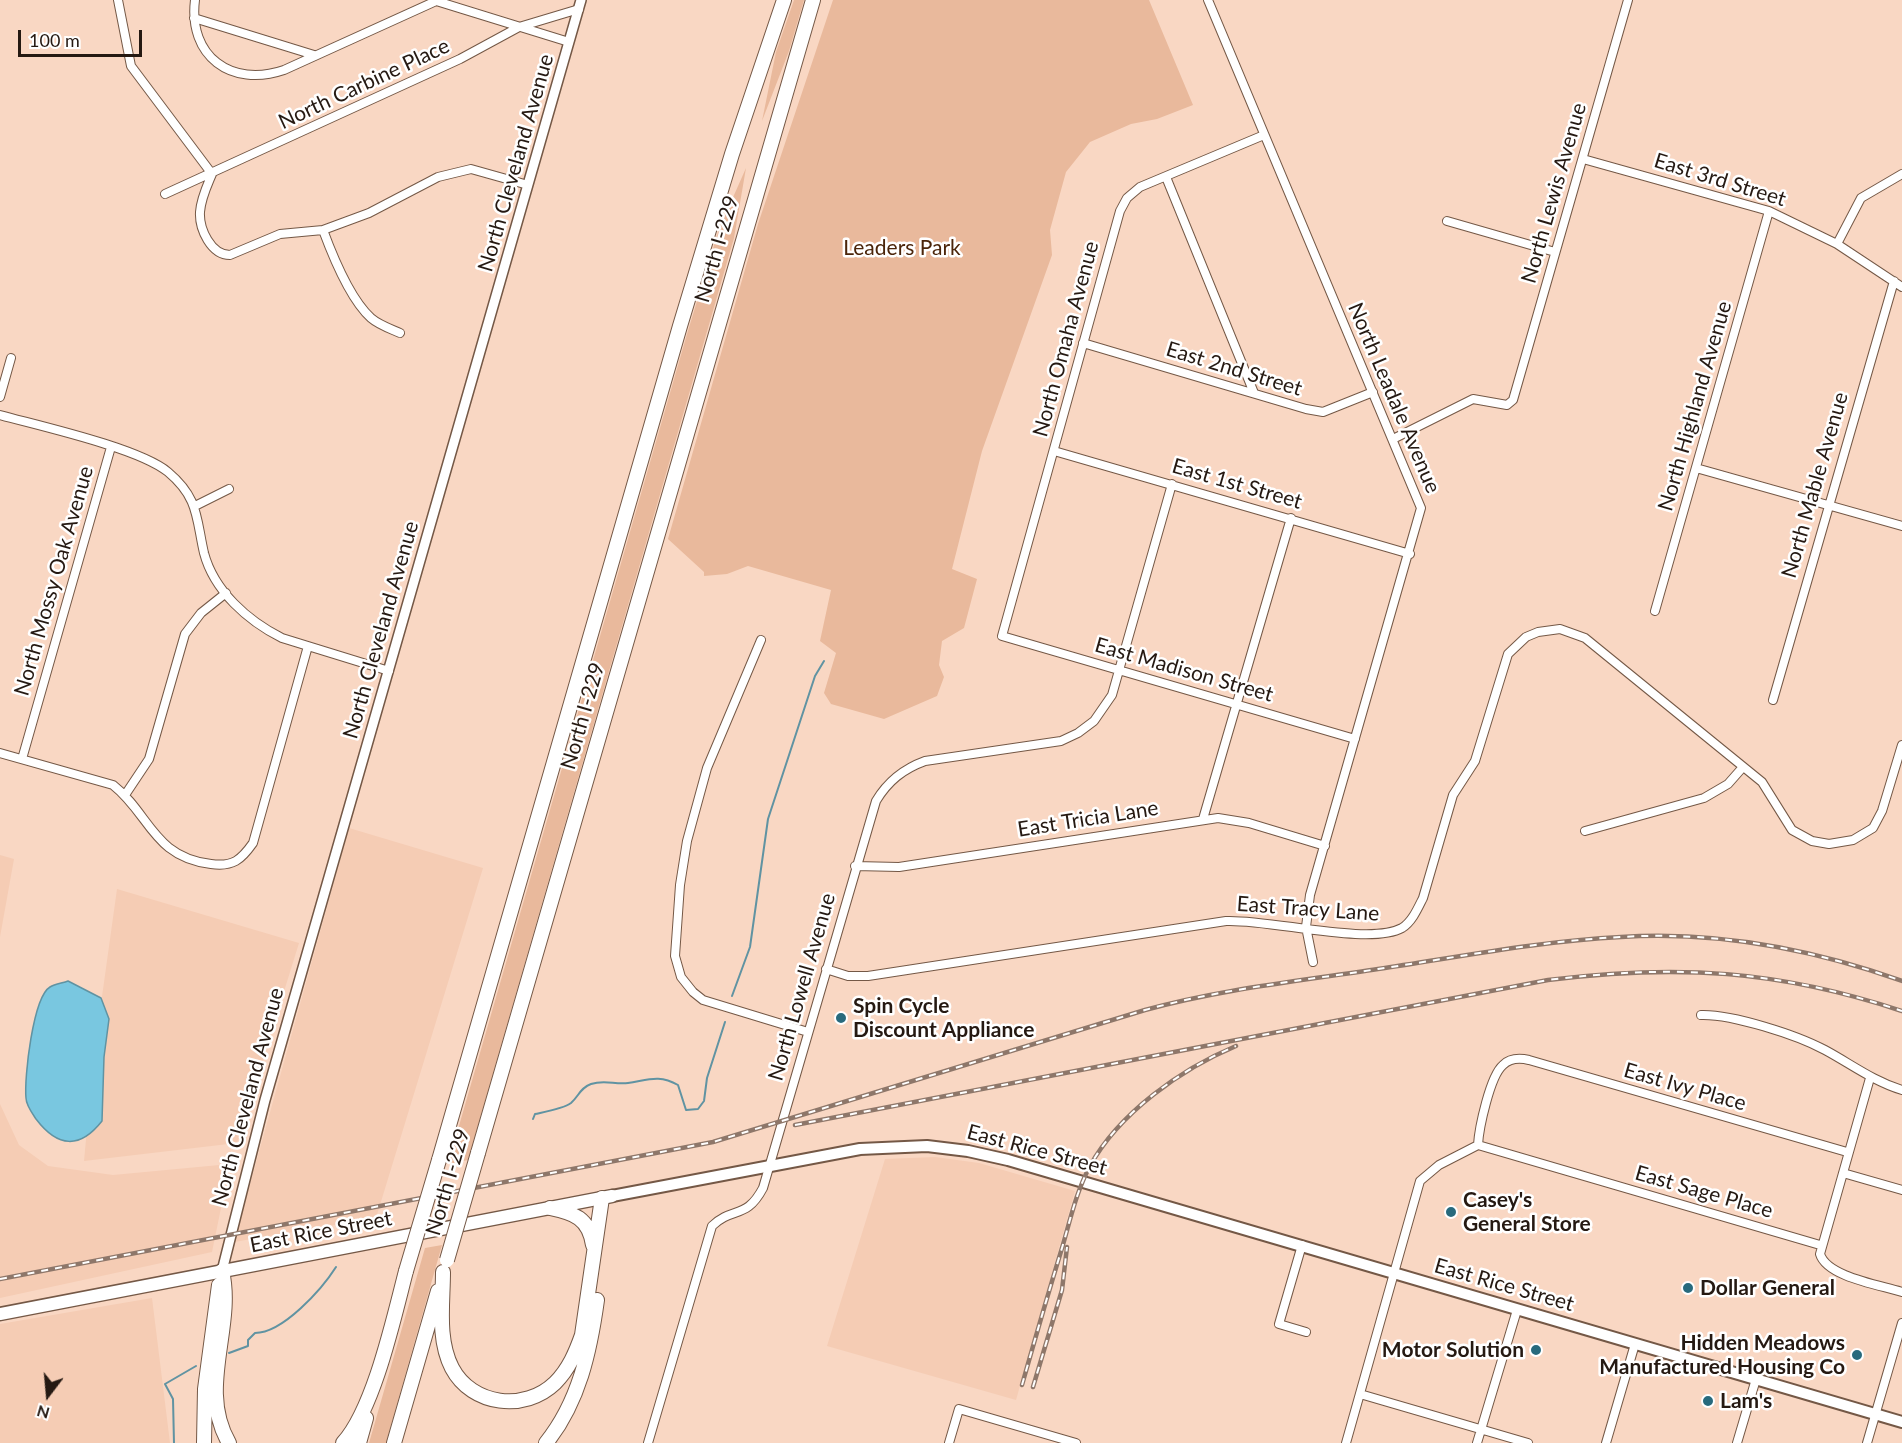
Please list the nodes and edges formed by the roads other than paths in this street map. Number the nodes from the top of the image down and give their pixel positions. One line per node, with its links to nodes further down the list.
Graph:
1 (118, 0): 15 (street)
2 (195, 0): 9 (street)
3 (784, 0): 89 (highway, North I-229, bridge)
4 (813, 0): 81 (highway, North I-229, bridge)
5 (1208, 0): 13 (street, North Leadale Avenue)
6 (1628, 0): 14 (street, North Lewis Avenue)
7 (434, 1): 10 (street); 12 (street)
8 (580, 4): 10 (street, North Carbine Place); 11 (street, North Cleveland Avenue)
9 (194, 18): 12 (street); 12 (street)
10 (519, 27): 11 (street); 15 (street, North Carbine Place)
11 (569, 42): 18 (street, North Cleveland Avenue)
12 (314, 55)
13 (1264, 135): 17 (street, North Omaha Avenue); 30 (street, North Leadale Avenue)
14 (1583, 159): 20 (street, East 3rd Street); 24 (street, North Lewis Avenue)
15 (212, 174): 19 (street, North Carbine Place); 22 (street)
16 (1902, 174): 23 (street)
17 (1166, 177): 28 (street, North Omaha Avenue); 31 (street)
18 (528, 185): 22 (street); 50 (street, North Cleveland Avenue)
19 (165, 194)
20 (1769, 211): 23 (street, East 3rd Street); 37 (street, North Highland Avenue)
21 (1447, 221): 24 (street)
22 (323, 230): 27 (street)
23 (1837, 244): 25 (street, East 3rd Street)
24 (1555, 252): 34 (street, North Lewis Avenue)
25 (1894, 281): 26 (street, East 3rd Street); 40 (street, North Mable Avenue)
26 (1902, 287)
27 (400, 333)
28 (1083, 343): 31 (street, East 2nd Street); 36 (street, North Omaha Avenue)
29 (11, 358): 32 (street)
30 (1373, 392): 31 (street, East 2nd Street); 34 (street, North Leadale Avenue)
31 (1254, 393)
32 (0, 397)
33 (0, 415): 35 (street)
34 (1393, 439): 44 (street, North Leadale Avenue)
35 (111, 447): 41 (street); 57 (street, North Mossy Oak Avenue)
36 (1054, 451): 38 (street, East 1st Street); 47 (street, North Omaha Avenue)
37 (1696, 468): 40 (street); 46 (street, North Highland Avenue)
38 (1172, 484): 42 (street, East 1st Street); 51 (street, North Lowell Avenue)
39 (229, 489): 41 (street)
40 (1828, 505): 43 (street); 52 (street, North Mable Avenue)
41 (195, 506): 45 (street)
42 (1291, 518): 44 (street, East 1st Street); 53 (street)
43 (1902, 526)
44 (1410, 554): 54 (street, North Leadale Avenue)
45 (226, 593): 49 (street); 59 (street)
46 (1655, 611)
47 (1002, 636): 51 (street, East Madison Street)
48 (761, 640): 68 (street)
49 (308, 646): 50 (street); 59 (street)
50 (388, 671): 82 (street, North Cleveland Avenue)
51 (1121, 672): 53 (street, East Madison Street); 63 (street, North Lowell Avenue)
52 (1773, 700)
53 (1237, 704): 54 (street, East Madison Street); 60 (street)
54 (1355, 739): 62 (street, North Leadale Avenue)
55 (1902, 745): 58 (street, East Tracy Lane)
56 (0, 753): 57 (street)
57 (22, 759): 59 (street)
58 (1743, 767): 61 (street); 64 (street, East Tracy Lane)
59 (125, 795)
60 (1203, 819): 62 (street, East Tricia Lane); 63 (street, East Tricia Lane)
61 (1585, 831)
62 (1324, 846): 64 (street, North Leadale Avenue)
63 (855, 866): 66 (street, North Lowell Avenue)
64 (1306, 927): 65 (street, North Leadale Avenue); 66 (street, East Tracy Lane)
65 (1313, 962)
66 (826, 969): 68 (street, North Lowell Avenue)
67 (1701, 1015): 69 (street)
68 (808, 1032): 73 (street, North Lowell Avenue)
69 (1870, 1078): 70 (street); 72 (street)
70 (1902, 1090)
71 (1478, 1145): 72 (street, East Ivy Place); 79 (street, East Sage Place); 83 (street)
72 (1848, 1152): 74 (street)
73 (769, 1166): 76 (main road, East Rice Street); 78 (main road, East Rice Street); 102 (street, North Lowell Avenue)
74 (1843, 1173): 75 (street); 79 (street)
75 (1902, 1191)
76 (607, 1197): 77 (main road, East Rice Street); 80 (highway); 101 (highway)
77 (550, 1208): 80 (highway); 82 (main road, East Rice Street)
78 (1302, 1245): 83 (main road, East Rice Street); 88 (street)
79 (1820, 1245): 84 (street)
80 (594, 1256): 81 (highway)
81 (445, 1266): 100 (highway, North I-229)
82 (222, 1271): 86 (main road, East Rice Street); 96 (highway); 97 (highway)
83 (1394, 1272): 85 (main road, East Rice Street); 92 (street)
84 (1902, 1292)
85 (1517, 1310): 90 (main road, East Rice Street); 95 (street)
86 (0, 1314)
87 (1902, 1323): 93 (street)
88 (1306, 1332)
89 (387, 1343): 98 (highway); 99 (highway)
90 (1635, 1344): 91 (main road, East Rice Street); 108 (street)
91 (1756, 1379): 93 (main road, East Rice Street); 109 (street)
92 (1360, 1394): 95 (street); 105 (street)
93 (1876, 1414): 94 (main road, East Rice Street); 110 (street)
94 (1902, 1422)
95 (1481, 1429): 106 (street); 107 (street)
96 (204, 1443)
97 (228, 1443)
98 (343, 1443)
99 (359, 1443)
100 (394, 1443)
101 (546, 1443)
102 (648, 1443)
103 (949, 1443): 104 (street)
104 (1076, 1443)
105 (1346, 1443)
106 (1477, 1443)
107 (1528, 1443)
108 (1606, 1443)
109 (1737, 1443)
110 (1867, 1443)

